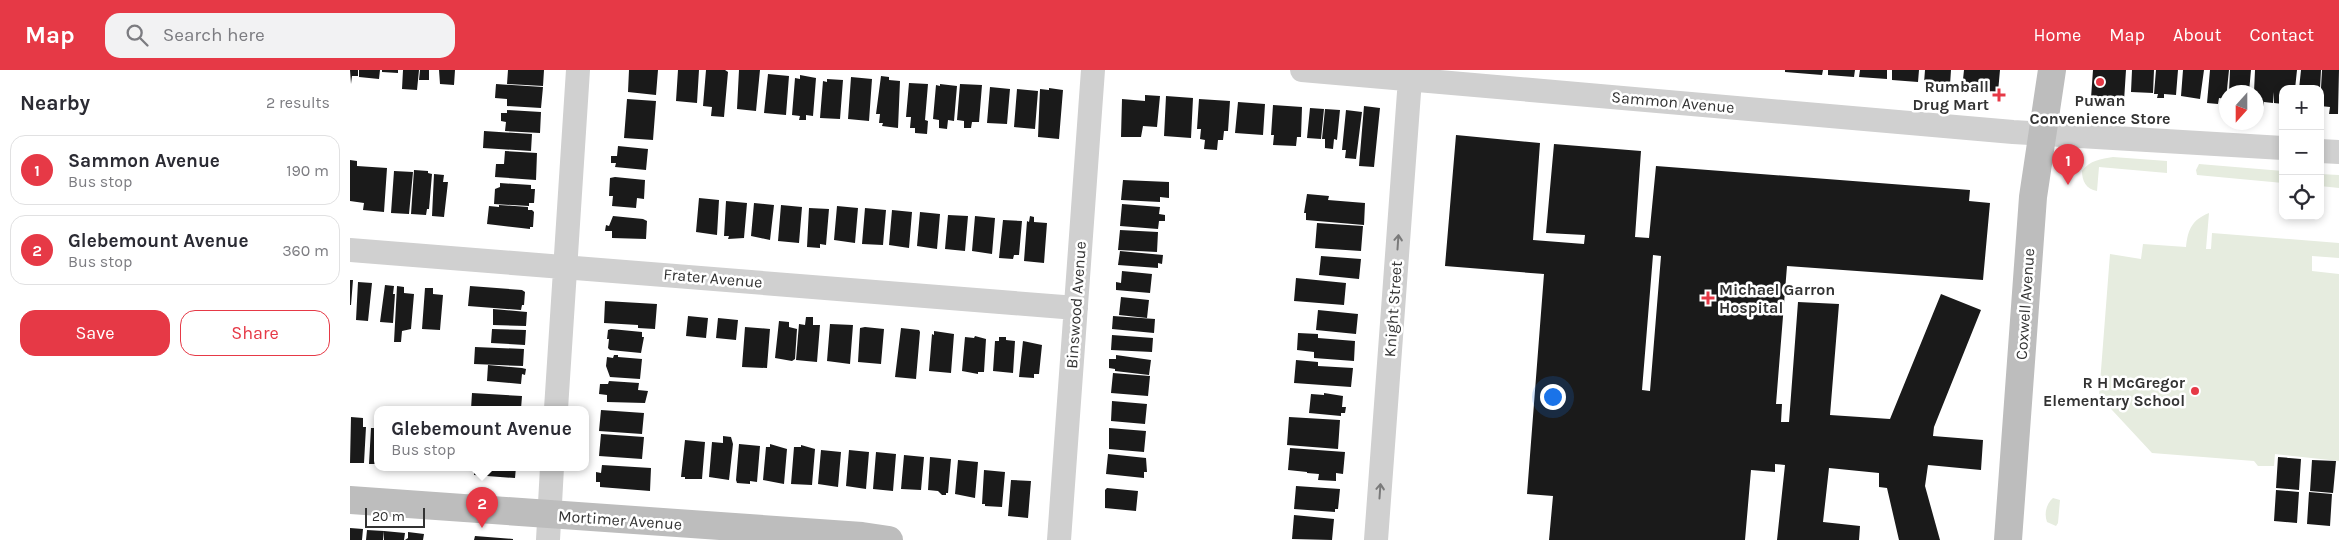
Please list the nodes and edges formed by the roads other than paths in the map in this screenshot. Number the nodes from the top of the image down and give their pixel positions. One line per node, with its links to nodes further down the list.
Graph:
1 (578, 70): 12 (street)
2 (1093, 70): 13 (street, Binswood Avenue)
3 (1302, 70): 5 (street, Sammon Avenue)
4 (2052, 70): 7 (street, Coxwell Avenue)
5 (1357, 72): 6 (street, Sammon Avenue)
6 (1410, 79): 7 (street, Sammon Avenue); 20 (street, Knight Street, one-way to 6)
7 (2042, 133): 8 (street, Sammon Avenue); 21 (street, Coxwell Avenue)
8 (2279, 148)
9 (2324, 151): 10 (street)
10 (2339, 152)
11 (350, 250): 12 (street, Frater Avenue)
12 (566, 266): 13 (street, Frater Avenue); 14 (street)
13 (1076, 308): 19 (street, Binswood Avenue)
14 (556, 406)
15 (552, 471): 17 (street)
16 (350, 500): 17 (street, Mortimer Avenue)
17 (549, 528): 18 (street, Mortimer Avenue)
18 (889, 540)
19 (1059, 540)
20 (1376, 540)
21 (2008, 540)

